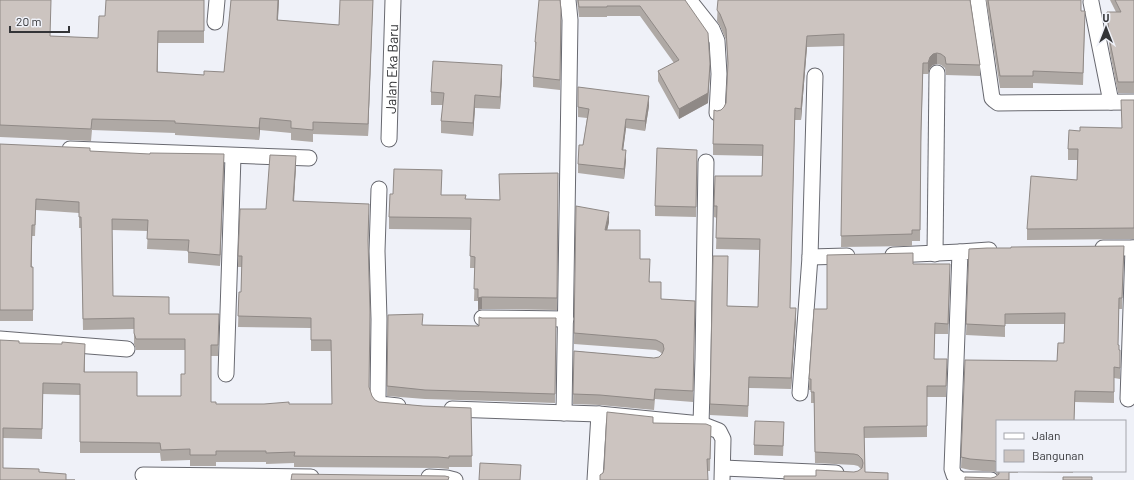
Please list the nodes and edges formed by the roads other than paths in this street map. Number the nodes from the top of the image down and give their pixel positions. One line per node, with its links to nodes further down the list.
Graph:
1 (217, 0): 7 (street)
2 (393, 0): 13 (street, Jalan Eka Baru)
3 (568, 0): 28 (street)
4 (689, 0): 12 (street)
5 (978, 0): 10 (street)
6 (1091, 2): 10 (street)
7 (215, 22)
8 (937, 73): 23 (street)
9 (815, 76): 26 (street)
10 (1111, 102): 11 (street)
11 (1134, 102)
12 (717, 113)
13 (389, 139)
14 (54, 148): 15 (street)
15 (233, 156): 16 (street); 31 (street)
16 (309, 158)
17 (706, 162): 38 (street)
18 (379, 189): 34 (street)
19 (1087, 248): 20 (street)
20 (1133, 248): 33 (street)
21 (1004, 249): 22 (street)
22 (960, 252): 23 (street); 46 (street)
23 (934, 254): 24 (street)
24 (880, 255)
25 (864, 256): 26 (street)
26 (810, 257): 32 (street)
27 (482, 318): 28 (street)
28 (566, 318): 36 (street)
29 (0, 339): 30 (street)
30 (128, 349)
31 (226, 374)
32 (800, 393)
33 (1128, 399)
34 (411, 407)
35 (439, 409): 36 (street)
36 (564, 413): 37 (street)
37 (599, 414): 38 (street); 45 (street)
38 (701, 424): 39 (street)
39 (722, 474): 40 (street)
40 (847, 474)
41 (142, 475): 42 (street)
42 (326, 477)
43 (414, 477): 44 (street)
44 (455, 480)
45 (595, 480)
46 (991, 480)

